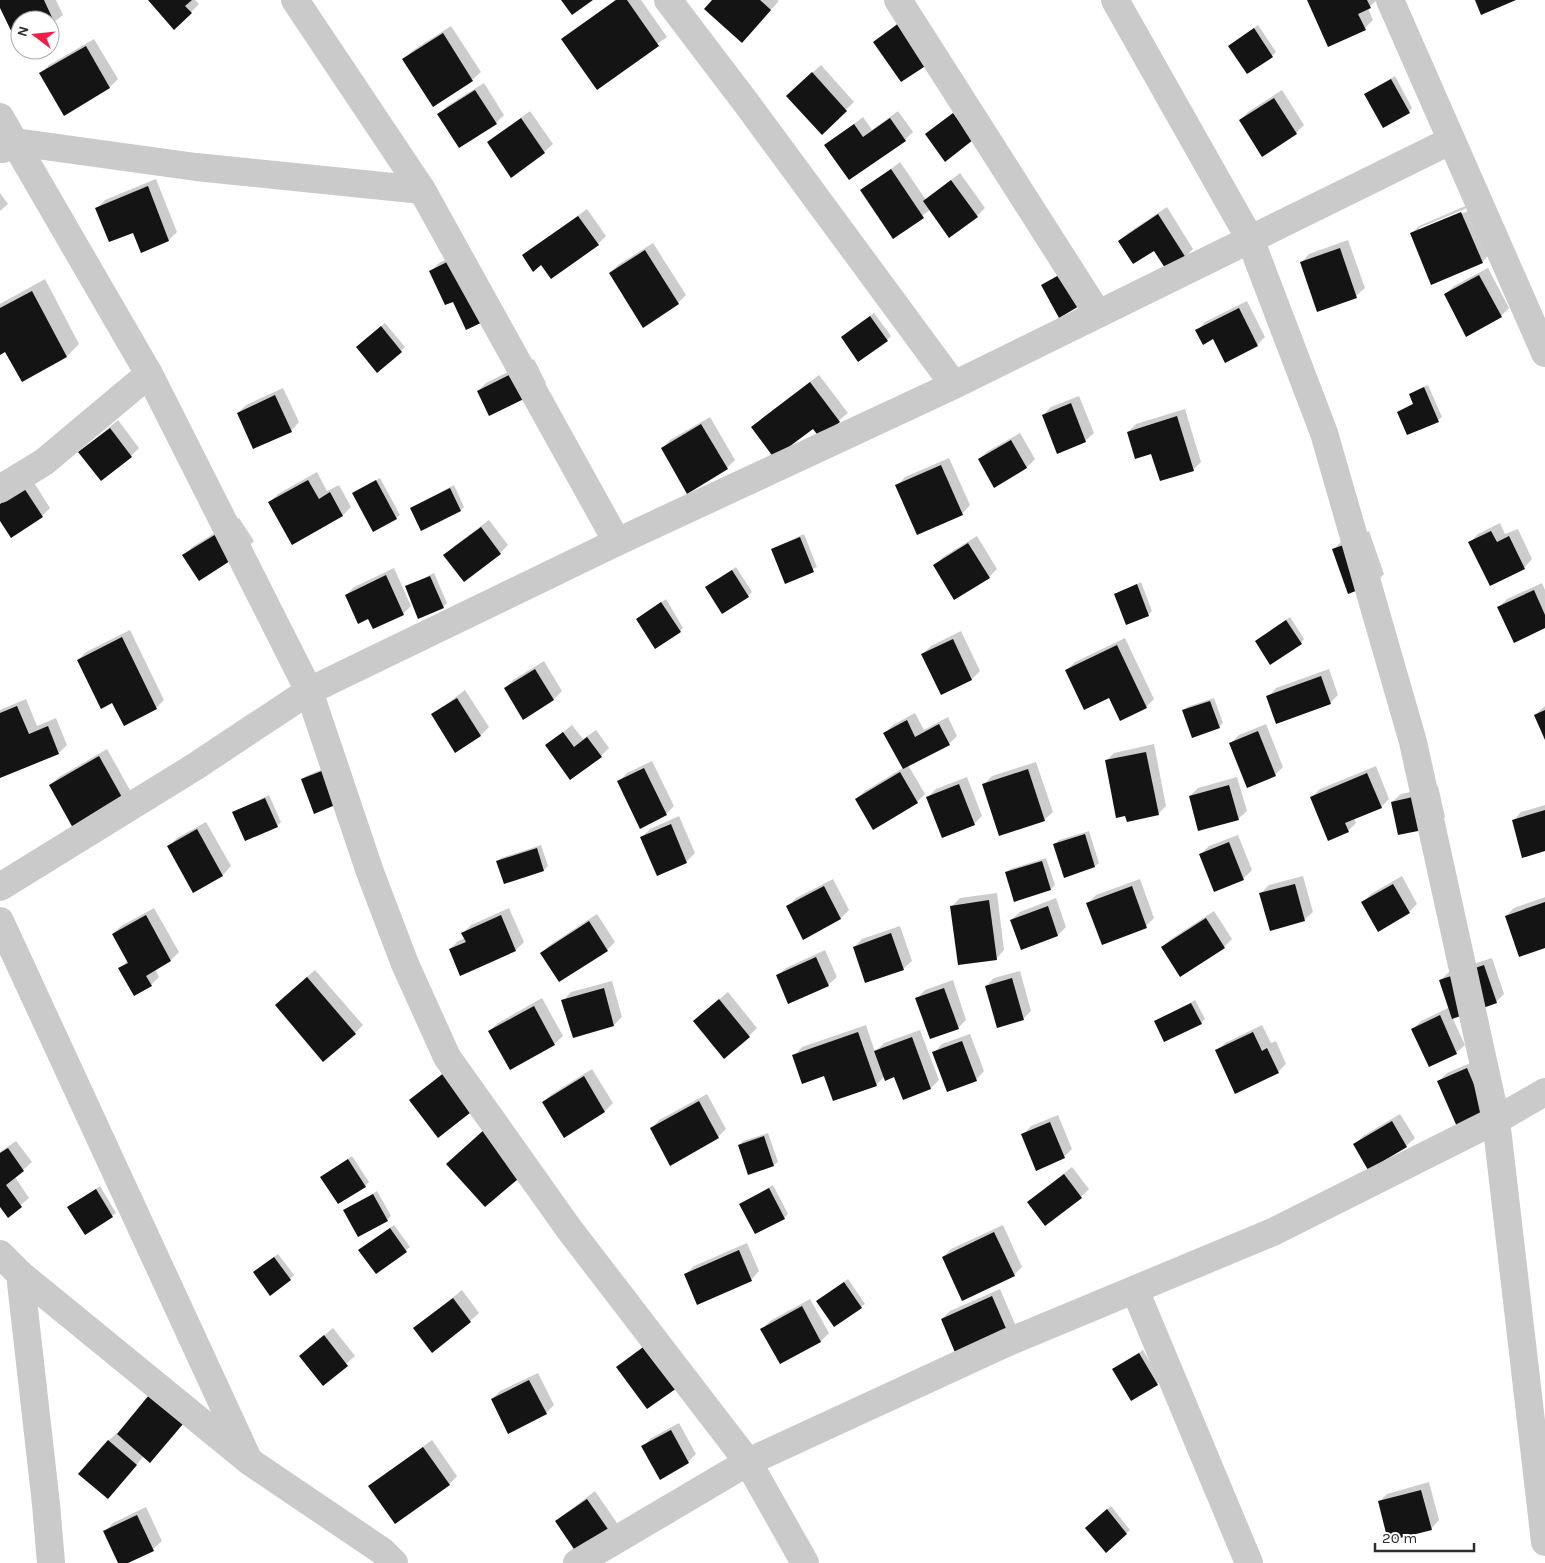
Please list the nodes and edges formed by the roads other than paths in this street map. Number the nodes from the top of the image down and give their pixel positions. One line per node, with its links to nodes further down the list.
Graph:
1 (295, 0): 9 (street)
2 (668, 0): 14 (street)
3 (898, 0): 11 (street)
4 (1115, 0): 10 (street)
5 (1390, 0): 7 (street)
6 (0, 117): 8 (street)
7 (1450, 141): 10 (street); 12 (street)
8 (8, 147): 9 (street); 13 (street)
9 (422, 190): 16 (street)
10 (1250, 239): 11 (street); 21 (street)
11 (1098, 314): 14 (street)
12 (1545, 353)
13 (149, 374): 15 (street); 17 (street)
14 (954, 386): 16 (street)
15 (0, 489)
16 (617, 542): 17 (street)
17 (309, 690): 18 (street); 26 (street)
18 (0, 887)
19 (0, 921): 25 (street)
20 (1545, 1092): 21 (street)
21 (1496, 1120): 24 (street); 27 (street)
22 (0, 1254): 23 (street)
23 (20, 1274): 25 (street); 29 (street)
24 (1136, 1290): 26 (street); 32 (street)
25 (249, 1461): 28 (street)
26 (748, 1462): 30 (street); 31 (street)
27 (1545, 1542)
28 (386, 1559)
29 (51, 1563)
30 (577, 1563)
31 (805, 1563)
32 (1249, 1563)

